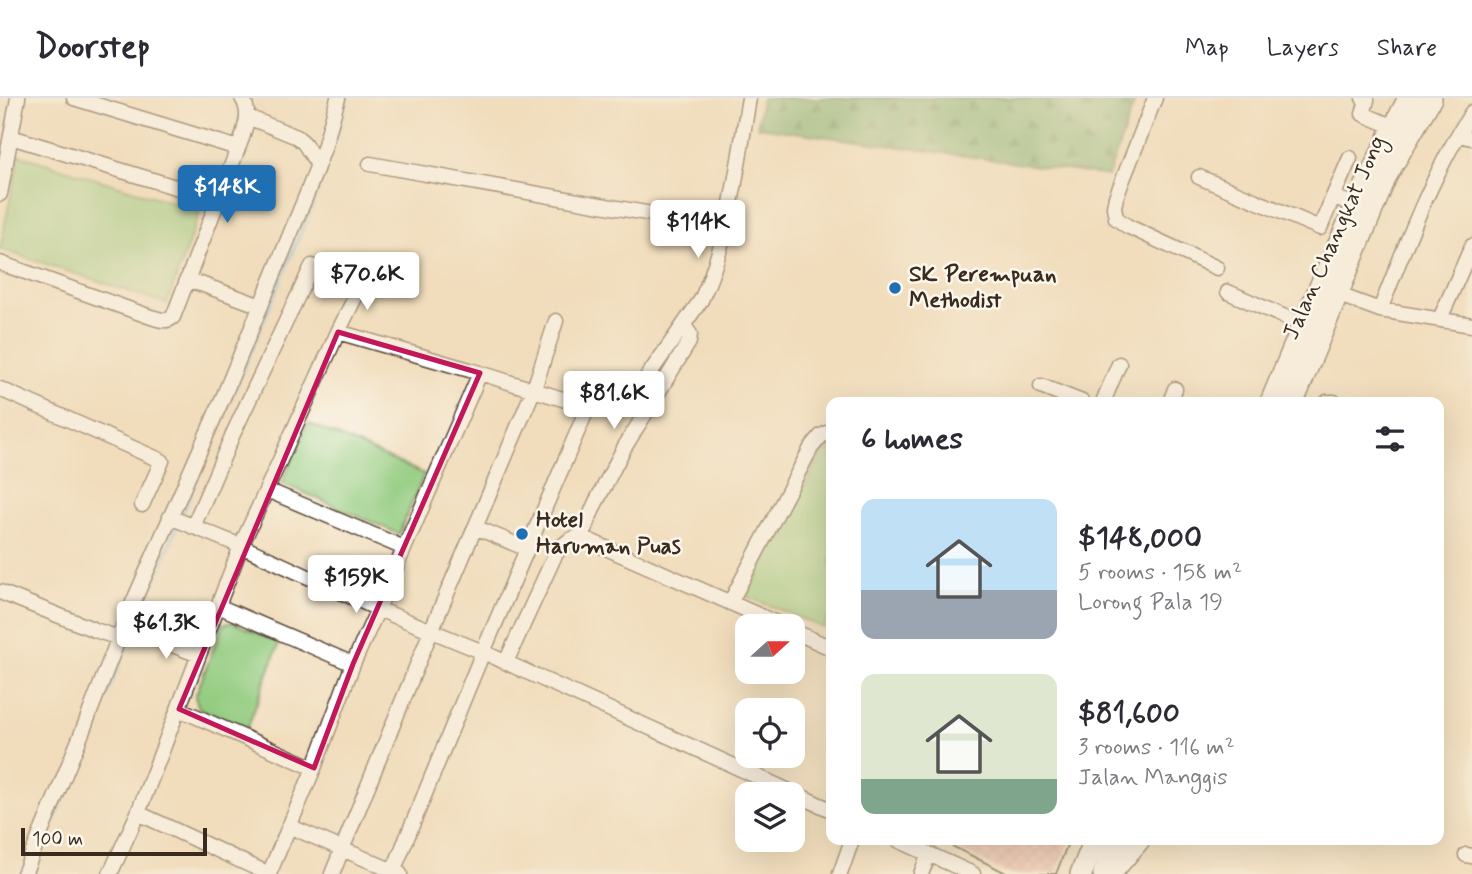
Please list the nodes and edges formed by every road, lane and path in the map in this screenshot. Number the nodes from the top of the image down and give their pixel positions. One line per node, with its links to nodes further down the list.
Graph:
1 (18, 98): 14 (street)
2 (74, 98): 15 (street)
3 (338, 98): 17 (street)
4 (749, 98): 24 (street)
5 (1154, 98): 27 (street)
6 (1363, 98): 12 (street)
7 (1409, 98): 12 (highway, Jalan Changkat Jong)
8 (1431, 98): 29 (highway, Jalan Changkat Jong)
9 (243, 99): 11 (street)
10 (1472, 112): 13 (street)
11 (248, 117): 15 (street); 17 (street)
12 (1394, 127): 23 (highway, Jalan Changkat Jong)
13 (1465, 136): 32 (street)
14 (10, 138): 20 (street); 22 (street)
15 (238, 148): 22 (street)
16 (1350, 158): 21 (street)
17 (318, 164): 31 (street)
18 (369, 164): 24 (street)
19 (1199, 177): 21 (street)
20 (0, 194)
21 (1333, 197): 23 (street)
22 (218, 201): 28 (street)
23 (1356, 205): 29 (highway, Jalan Changkat Jong)
24 (725, 228): 37 (street)
25 (1472, 246): 33 (street)
26 (0, 264): 28 (street)
27 (1217, 268)
28 (187, 279): 31 (street)
29 (1328, 291): 32 (street); 35 (highway, Jalan Changkat Jong); 47 (highway, Jalan Changkat Jong)
30 (1228, 292): 35 (street)
31 (261, 306): 52 (street)
32 (1380, 310): 33 (street)
33 (1440, 319): 36 (street)
34 (556, 321): 43 (street)
35 (1303, 325): 46 (highway, Jalan Changkat Jong)
36 (1472, 325)
37 (684, 326): 48 (street); 55 (street)
38 (338, 332): 40 (street); 50 (street); 53 (street)
39 (1119, 365): 45 (street)
40 (480, 373): 43 (street); 57 (street)
41 (1041, 386): 44 (street)
42 (0, 389): 51 (street)
43 (534, 389): 48 (street); 54 (street)
44 (1069, 397)
45 (1105, 397)
46 (1273, 397)
47 (1295, 397)
48 (588, 407): 58 (street)
49 (826, 434): 60 (street)
50 (267, 490): 56 (street); 57 (street)
51 (142, 505)
52 (172, 518): 53 (street); 67 (street)
53 (192, 526): 56 (street)
54 (475, 527): 58 (street); 64 (street)
55 (581, 537): 60 (street); 71 (street)
56 (241, 546): 61 (street); 62 (street)
57 (404, 548): 62 (street)
58 (527, 549): 69 (street)
59 (0, 592): 67 (street)
60 (730, 603): 63 (street)
61 (218, 606): 70 (street); 72 (street)
62 (378, 609): 64 (street); 72 (street)
63 (755, 614)
64 (431, 631): 69 (street); 83 (street)
65 (146, 635): 70 (street)
66 (805, 636): 68 (street)
67 (119, 638): 86 (street)
68 (826, 646)
69 (483, 652): 71 (street); 85 (street)
70 (199, 655): 73 (street)
71 (506, 662): 75 (street)
72 (353, 664): 74 (street)
73 (178, 709): 74 (street); 76 (street)
74 (314, 768): 77 (street)
75 (826, 808)
76 (138, 813): 87 (street); 88 (street)
77 (289, 826): 83 (street); 88 (street)
78 (850, 845): 90 (street)
79 (909, 845): 84 (street)
80 (1093, 845): 93 (highway)
81 (1115, 845): 94 (highway)
82 (1135, 845): 95 (highway)
83 (342, 850): 85 (street); 89 (street)
84 (929, 854): 91 (street); 92 (street)
85 (395, 873)
86 (23, 874)
87 (110, 874)
88 (269, 874)
89 (332, 874)
90 (840, 874)
91 (920, 874)
92 (974, 874)
93 (1081, 874)
94 (1104, 874)
95 (1110, 874)

